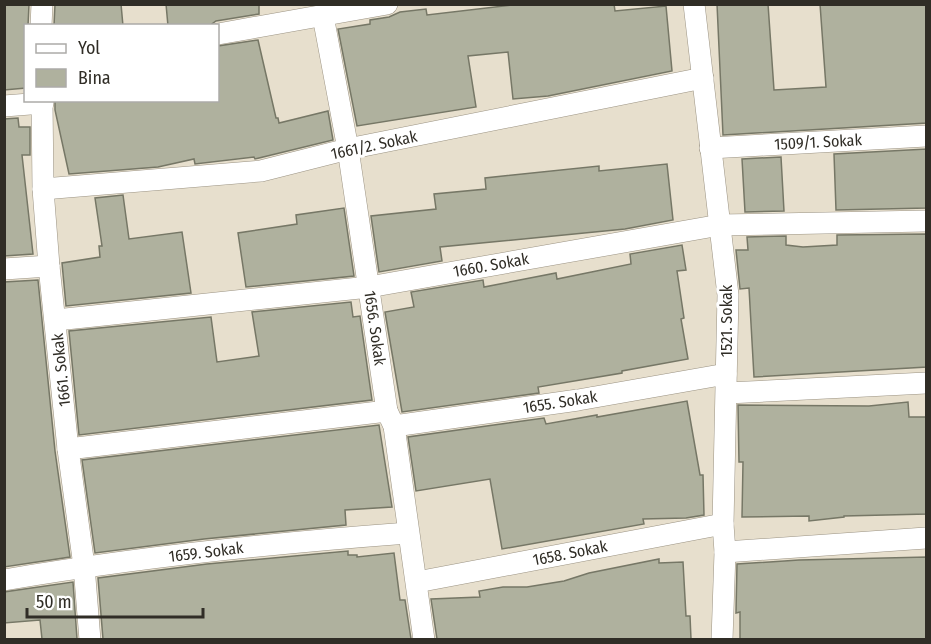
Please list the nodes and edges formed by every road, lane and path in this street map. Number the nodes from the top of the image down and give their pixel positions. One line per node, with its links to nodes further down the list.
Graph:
1 (42, 4): 5 (street)
2 (387, 4): 4 (street)
3 (694, 4): 7 (street, 1521. Sokak)
4 (323, 16): 6 (street); 12 (street, 1656. Sokak)
5 (41, 24)
6 (219, 34)
7 (702, 78): 11 (street, 1521. Sokak); 12 (street, 1661/2. Sokak)
8 (43, 102): 9 (street); 13 (street, 1661. Sokak)
9 (4, 106)
10 (927, 136): 11 (street, 1509/1. Sokak)
11 (710, 148): 15 (street, 1521. Sokak)
12 (348, 150): 13 (street, 1661/2. Sokak); 18 (street, 1656. Sokak)
13 (43, 189): 16 (street, 1661. Sokak)
14 (927, 221): 15 (street, 1660. Sokak)
15 (720, 225): 18 (street, 1660. Sokak); 21 (street, 1521. Sokak)
16 (49, 266): 17 (street); 19 (street, 1661. Sokak)
17 (4, 269)
18 (369, 287): 19 (street, 1660. Sokak); 22 (street, 1656. Sokak)
19 (56, 320): 23 (street, 1661. Sokak)
20 (927, 383): 21 (street, 1655. Sokak)
21 (726, 384): 22 (street, 1655. Sokak); 24 (street, 1521. Sokak)
22 (391, 419): 23 (street, 1655. Sokak); 25 (street, 1656. Sokak)
23 (68, 449): 28 (street, 1661. Sokak)
24 (723, 525): 27 (street, 1521. Sokak); 30 (street, 1658. Sokak)
25 (408, 533): 28 (street, 1659. Sokak); 30 (street, 1656. Sokak)
26 (927, 538): 27 (street)
27 (725, 552): 33 (street, 1521. Sokak)
28 (84, 566): 29 (street, 1659. Sokak); 31 (street, 1661. Sokak)
29 (4, 580)
30 (417, 582): 32 (street, 1656. Sokak)
31 (90, 639)
32 (424, 639)
33 (722, 639)

